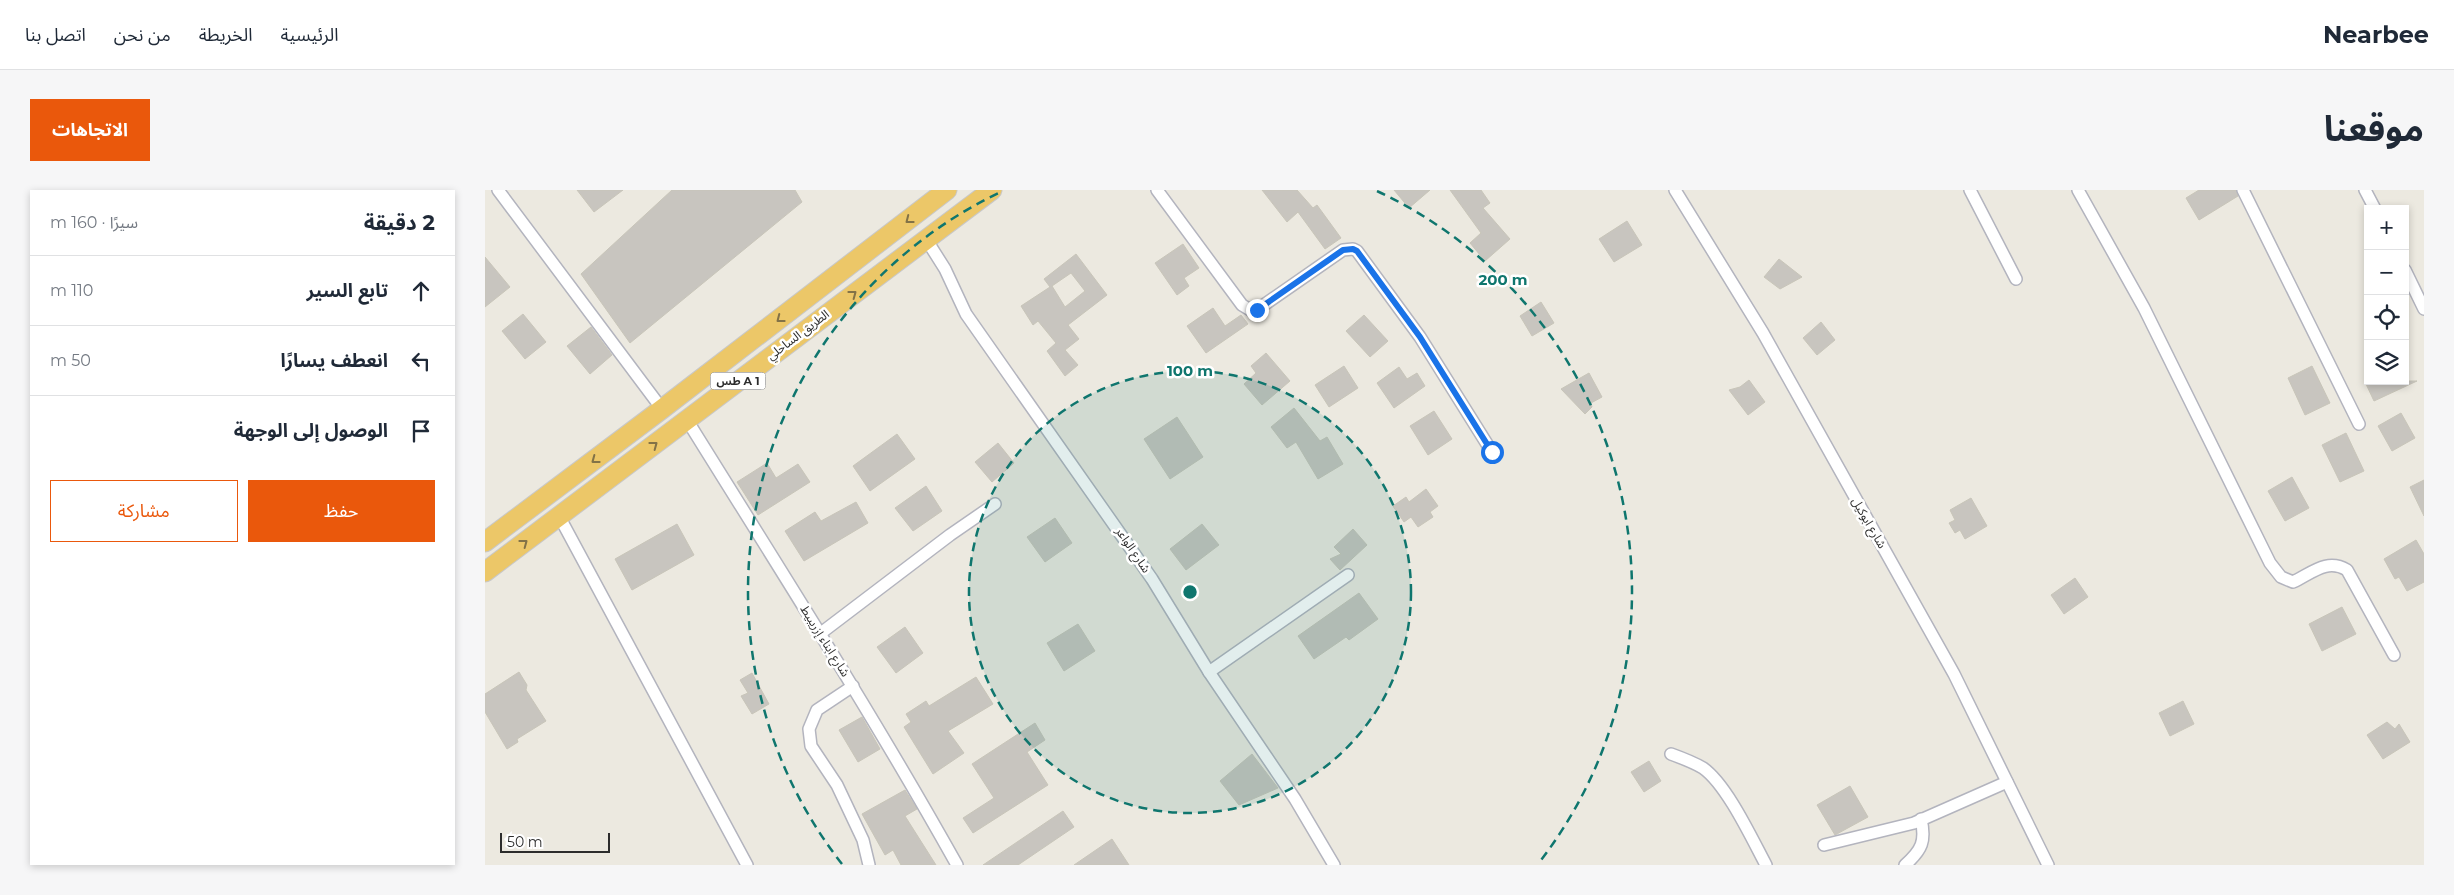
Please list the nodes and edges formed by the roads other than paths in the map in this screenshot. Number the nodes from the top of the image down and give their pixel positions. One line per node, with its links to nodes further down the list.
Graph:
1 (498, 190): 15 (street)
2 (947, 190): 15 (highway, الطريق الساحلي / طس A 1, one-way to 15)
3 (992, 190): 11 (highway, الطريق الساحلي / طس A 1)
4 (1157, 190): 18 (street)
5 (1675, 190): 29 (street, شارع ابوكيل)
6 (1970, 190): 13 (street)
7 (2078, 190): 25 (street)
8 (2243, 190): 17 (street)
9 (2365, 190): 10 (street)
10 (2373, 205)
11 (926, 239): 16 (highway, الطريق الساحلي / طس A 1, one-way to 11); 26 (street, شارع الواعر)
12 (2409, 278): 14 (street)
13 (2016, 279)
14 (2424, 309)
15 (662, 409): 21 (highway, الطريق الساحلي / طس A 1, one-way to 21)
16 (687, 420): 20 (highway, الطريق الساحلي / طس A 1, one-way to 16); 24 (street, شارع ابناء إزريبيط)
17 (2359, 424)
18 (1492, 452)
19 (995, 504): 24 (street)
20 (559, 516): 22 (highway, الطريق الساحلي / طس A 1, one-way to 20); 32 (street)
21 (485, 542)
22 (485, 572)
23 (1348, 575): 26 (street)
24 (821, 633): 27 (street, شارع ابناء إزريبيط)
25 (2393, 655)
26 (1209, 672): 35 (street, شارع الواعر)
27 (853, 686): 33 (street); 34 (street, شارع ابناء إزريبيط)
28 (1671, 754): 36 (street)
29 (2007, 782): 30 (street); 38 (street, شارع ابوكيل)
30 (1921, 819): 31 (street); 37 (street)
31 (1824, 845)
32 (747, 865)
33 (869, 865)
34 (957, 865)
35 (1334, 865)
36 (1766, 865)
37 (1905, 865)
38 (2048, 865)

